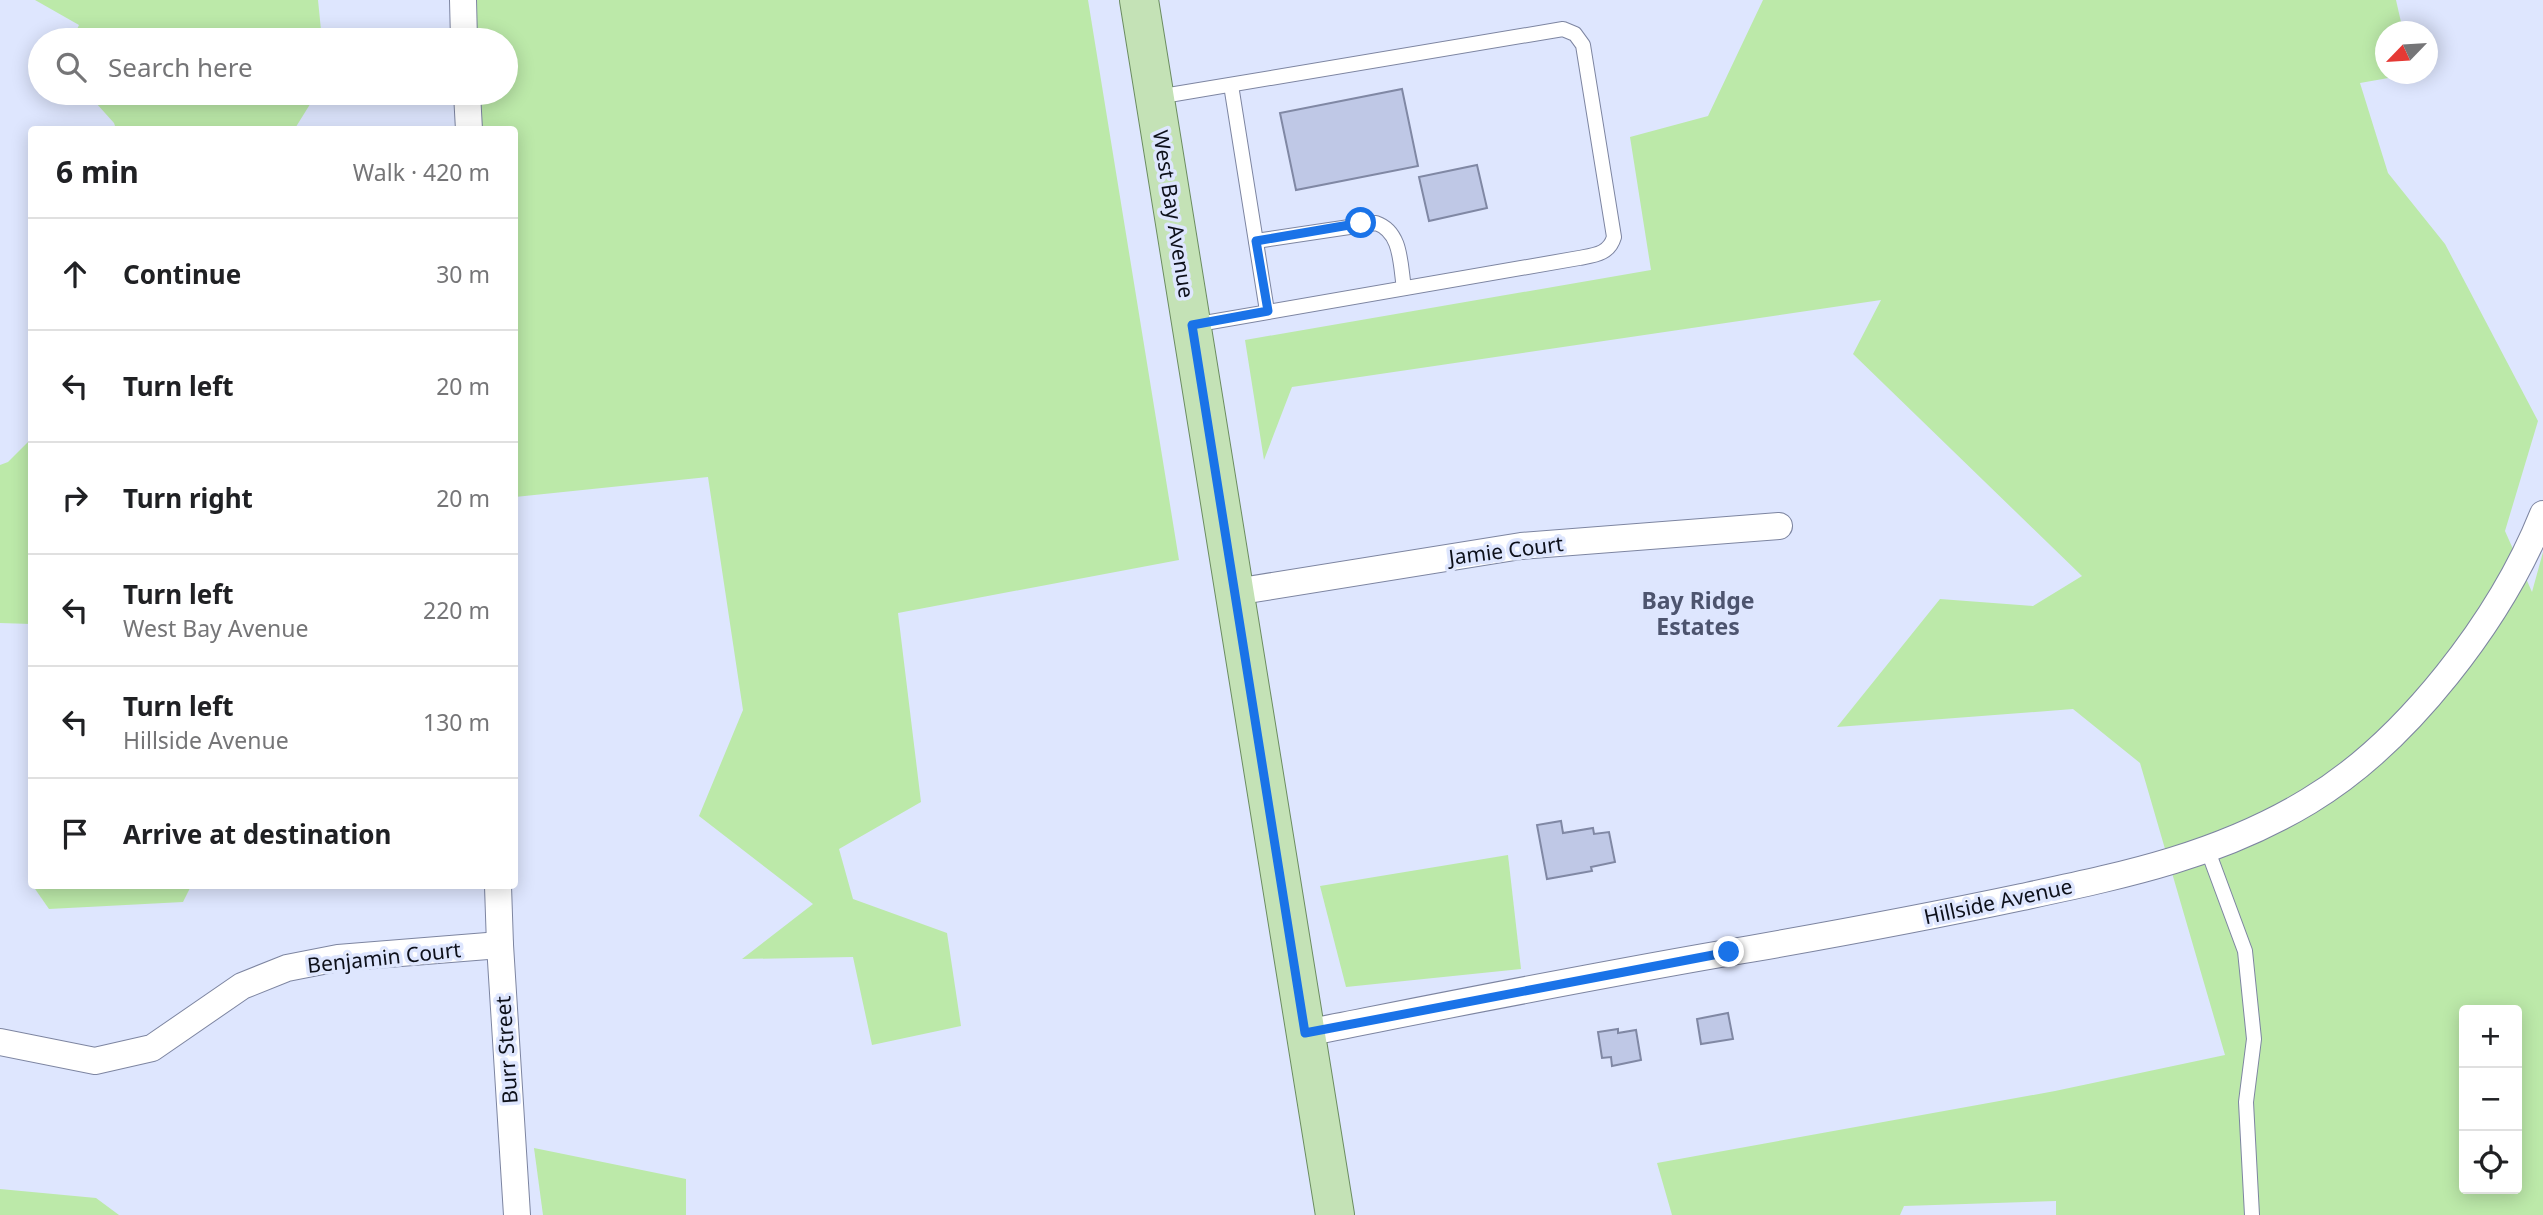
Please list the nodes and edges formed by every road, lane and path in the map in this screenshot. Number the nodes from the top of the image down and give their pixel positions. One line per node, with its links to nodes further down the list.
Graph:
1 (463, 0): 3 (street)
2 (1139, 0): 5 (main road, West Bay Avenue)
3 (464, 28)
4 (1231, 85): 5 (lane); 8 (lane); 9 (lane)
5 (1154, 97): 11 (main road, West Bay Avenue)
6 (467, 105): 7 (street)
7 (468, 126)
8 (1256, 241): 9 (lane); 10 (lane)
9 (1404, 288): 10 (lane)
10 (1268, 311): 11 (lane)
11 (1192, 325): 14 (main road, West Bay Avenue)
12 (2543, 514): 15 (street, Hillside Avenue)
13 (1779, 526): 14 (street, Jamie Court)
14 (1236, 592): 18 (main road, West Bay Avenue)
15 (2208, 851): 18 (street, Hillside Avenue); 22 (lane)
16 (498, 889): 17 (street, Burr Street)
17 (500, 945): 19 (street, Benjamin Court); 20 (street, Burr Street)
18 (1305, 1033): 21 (main road, West Bay Avenue)
19 (0, 1042)
20 (517, 1215)
21 (1335, 1215)
22 (2252, 1215)

